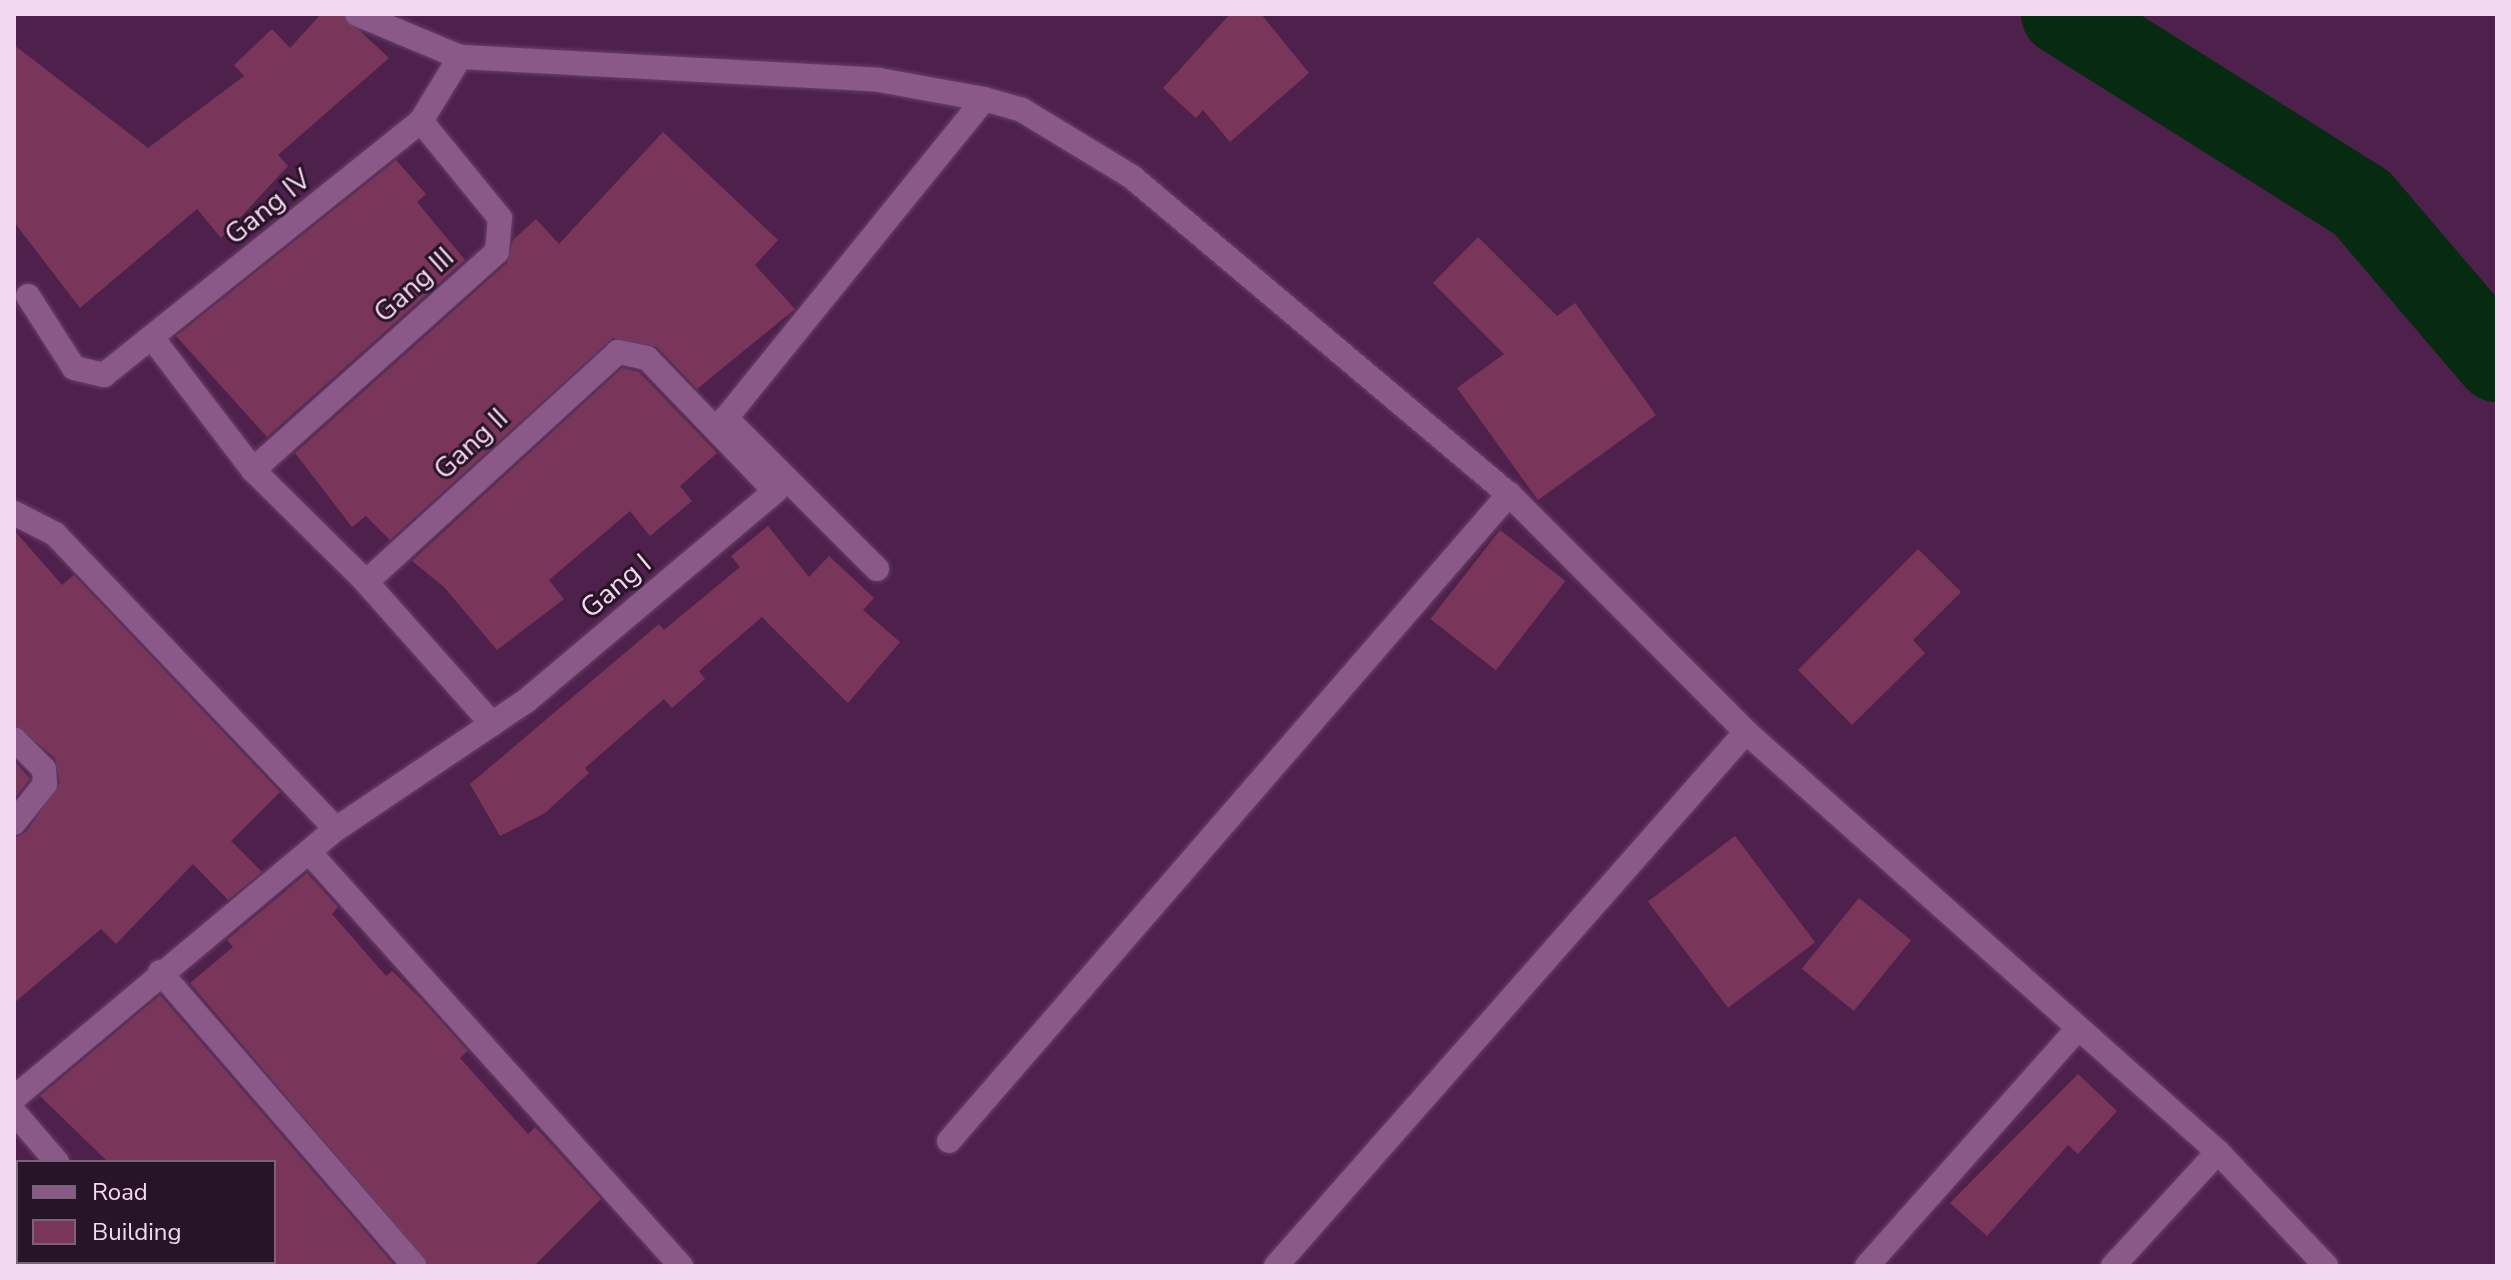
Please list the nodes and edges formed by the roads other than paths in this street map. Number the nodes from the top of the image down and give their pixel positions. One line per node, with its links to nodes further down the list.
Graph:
1 (357, 14): 2 (street)
2 (460, 57): 3 (street); 4 (street, Gang IV)
3 (984, 99): 7 (street); 9 (street)
4 (421, 121): 6 (street, Gang IV); 8 (street, Gang III)
5 (28, 296): 6 (street, Gang IV)
6 (153, 339): 8 (street)
7 (760, 462): 11 (street); 12 (street, Gang II); 13 (street, Gang I)
8 (253, 470): 12 (street)
9 (1509, 494): 14 (street); 23 (street)
10 (14, 513): 17 (street)
11 (877, 569)
12 (366, 582): 13 (street)
13 (492, 724): 17 (street, Gang I)
14 (1746, 732): 20 (street); 28 (street)
15 (14, 739): 16 (street)
16 (14, 823)
17 (336, 829): 18 (street, Gang I)
18 (309, 852): 19 (street, Gang I); 27 (street)
19 (160, 972): 21 (street, Gang I); 26 (street)
20 (2076, 1031): 24 (street); 29 (street)
21 (14, 1098)
22 (14, 1112): 25 (street)
23 (949, 1141)
24 (2218, 1152): 30 (street); 31 (street)
25 (55, 1160)
26 (415, 1266)
27 (681, 1266)
28 (1276, 1266)
29 (1867, 1266)
30 (2113, 1266)
31 (2326, 1266)

